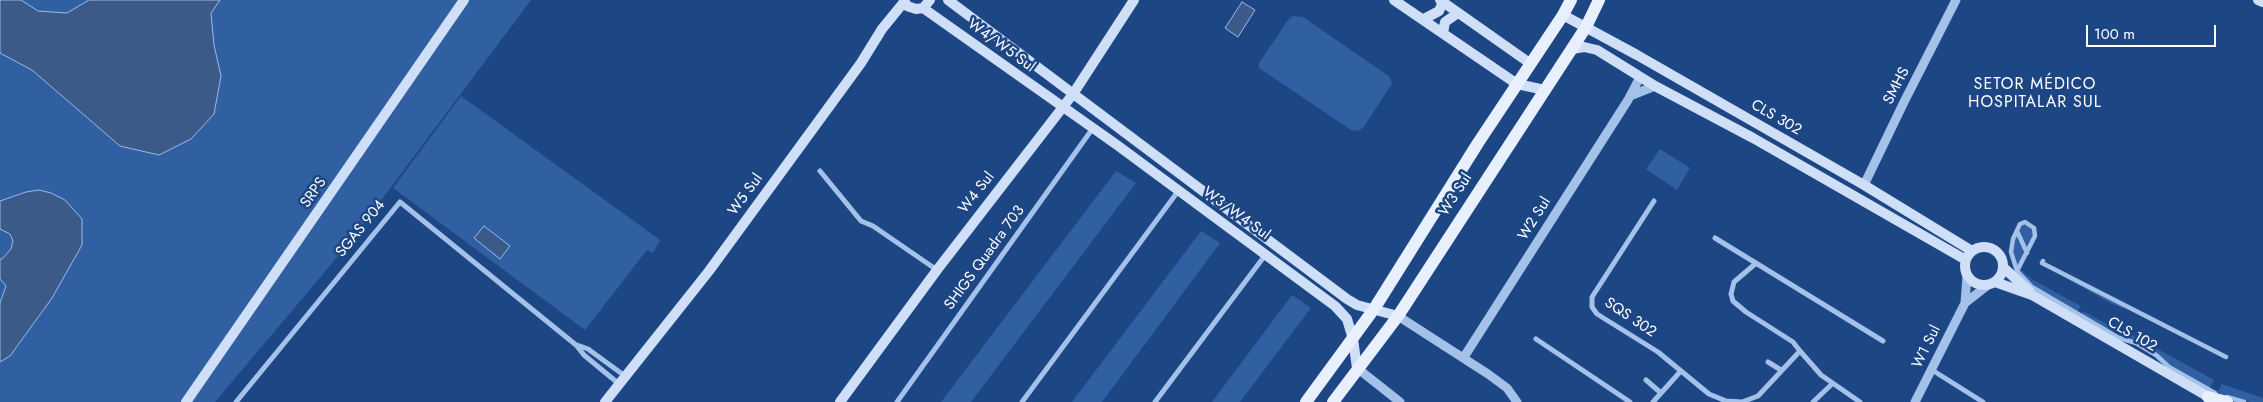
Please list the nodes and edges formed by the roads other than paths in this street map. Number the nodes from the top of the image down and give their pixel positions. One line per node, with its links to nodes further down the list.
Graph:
1 (464, 0): 73 (main road, SRPS)
2 (948, 0): 25 (main road, W4/W5 Sul)
3 (1134, 0): 25 (main road, W4 Sul)
4 (1394, 0): 15 (main road)
5 (1571, 0): 14 (main road, W3 Sul)
6 (1599, 0): 16 (main road, W3 Sul)
7 (1956, 0): 30 (street, SMHS)
8 (2258, 0): 11 (main road)
9 (904, 1): 12 (main road, W4/W5 Sul); 68 (main road, W5 Sul)
10 (1441, 1): 13 (main road); 15 (main road)
11 (2263, 2)
12 (926, 4): 27 (main road, W4/W5 Sul)
13 (1458, 13): 17 (main road); 20 (main road)
14 (1563, 16): 16 (main road, CLS 302); 20 (main road, W3 Sul)
15 (1424, 19): 17 (main road)
16 (1586, 27): 18 (main road, W3 Sul); 19 (main road, CLS 302)
17 (1443, 33): 22 (main road)
18 (1572, 49): 21 (main road, CLS 302); 24 (main road, W3 Sul)
19 (1636, 55): 21 (main road); 30 (main road, CLS 302)
20 (1530, 64): 22 (main road, W3 Sul)
21 (1640, 77): 23 (main road, CLS 302); 26 (street, W2 Sul)
22 (1517, 84): 24 (main road); 32 (main road, W3 Sul)
23 (1655, 86): 26 (street); 42 (main road, CLS 302)
24 (1545, 90): 33 (main road, W3 Sul)
25 (1073, 94): 27 (main road, W4 Sul); 35 (main road, W3/W4 Sul)
26 (1630, 96): 61 (street, W2 Sul)
27 (1062, 108): 28 (main road, W3/W4 Sul); 46 (main road, W4 Sul)
28 (1093, 128): 31 (main road, W3/W4 Sul); 77 (street, SHIGS Quadra 703)
29 (820, 172): 46 (street)
30 (1864, 185): 39 (main road, CLS 302)
31 (1179, 190): 36 (main road, W3/W4 Sul); 78 (street)
32 (1450, 190): 33 (main road); 54 (main road, W3 Sul)
33 (1471, 201): 55 (main road, W3 Sul)
34 (1654, 201): 67 (street, SQS 302)
35 (1229, 211): 36 (main road); 48 (main road, W3/W4 Sul)
36 (1222, 222): 41 (main road, W3/W4 Sul)
37 (2017, 231): 40 (street); 40 (street); 47 (street)
38 (1716, 238): 44 (street)
39 (1972, 251): 42 (main road); 45 (main road)
40 (2027, 253): 47 (street)
41 (1266, 254): 50 (main road, W3/W4 Sul); 79 (street)
42 (1966, 260): 49 (main road)
43 (2043, 261): 62 (street)
44 (1755, 264): 58 (street); 60 (street)
45 (2004, 268): 51 (main road); 52 (main road, CLS 102)
46 (937, 270): 76 (main road, W4 Sul)
47 (2017, 271): 91 (street)
48 (1311, 272): 50 (main road); 54 (main road, W3/W4 Sul)
49 (1967, 276): 51 (main road); 53 (street, W1 Sul)
50 (1303, 282): 56 (main road, W3/W4 Sul)
51 (1991, 284): 52 (main road, CLS 102); 53 (street, W1 Sul)
52 (2032, 295): 72 (main road, CLS 102)
53 (1965, 304): 66 (street, W1 Sul)
54 (1374, 310): 55 (main road, W3/W4 Sul); 56 (main road, W3 Sul)
55 (1398, 316): 61 (street); 64 (main road, W3 Sul)
56 (1353, 338): 64 (main road, W3/W4 Sul); 80 (main road, W3 Sul)
57 (1536, 339): 84 (street)
58 (1883, 341)
59 (576, 345): 68 (street, SGAS 904); 68 (street, SGAS 904); 74 (street, SGAS 904)
60 (1800, 351): 65 (street, SQS 302); 70 (street)
61 (1464, 357): 83 (street)
62 (2226, 357)
63 (1768, 362): 65 (street)
64 (1358, 368): 81 (main road, W3 Sul); 82 (street)
65 (1781, 370): 67 (street, SQS 302)
66 (1932, 370): 88 (street, W1 Sul); 89 (street)
67 (1680, 372): 71 (street)
68 (622, 380): 75 (main road, W5 Sul)
69 (1646, 380): 71 (street)
70 (1832, 384): 86 (street); 87 (street)
71 (1662, 394): 85 (street)
72 (2212, 400): 90 (main road)
73 (186, 402)
74 (236, 402)
75 (605, 402)
76 (840, 402)
77 (897, 402)
78 (1022, 402)
79 (1155, 402)
80 (1306, 402)
81 (1333, 402)
82 (1400, 402)
83 (1517, 402)
84 (1630, 402)
85 (1653, 402)
86 (1813, 402)
87 (1860, 402)
88 (1915, 402)
89 (1983, 402)
90 (2227, 402)
91 (2244, 402)

